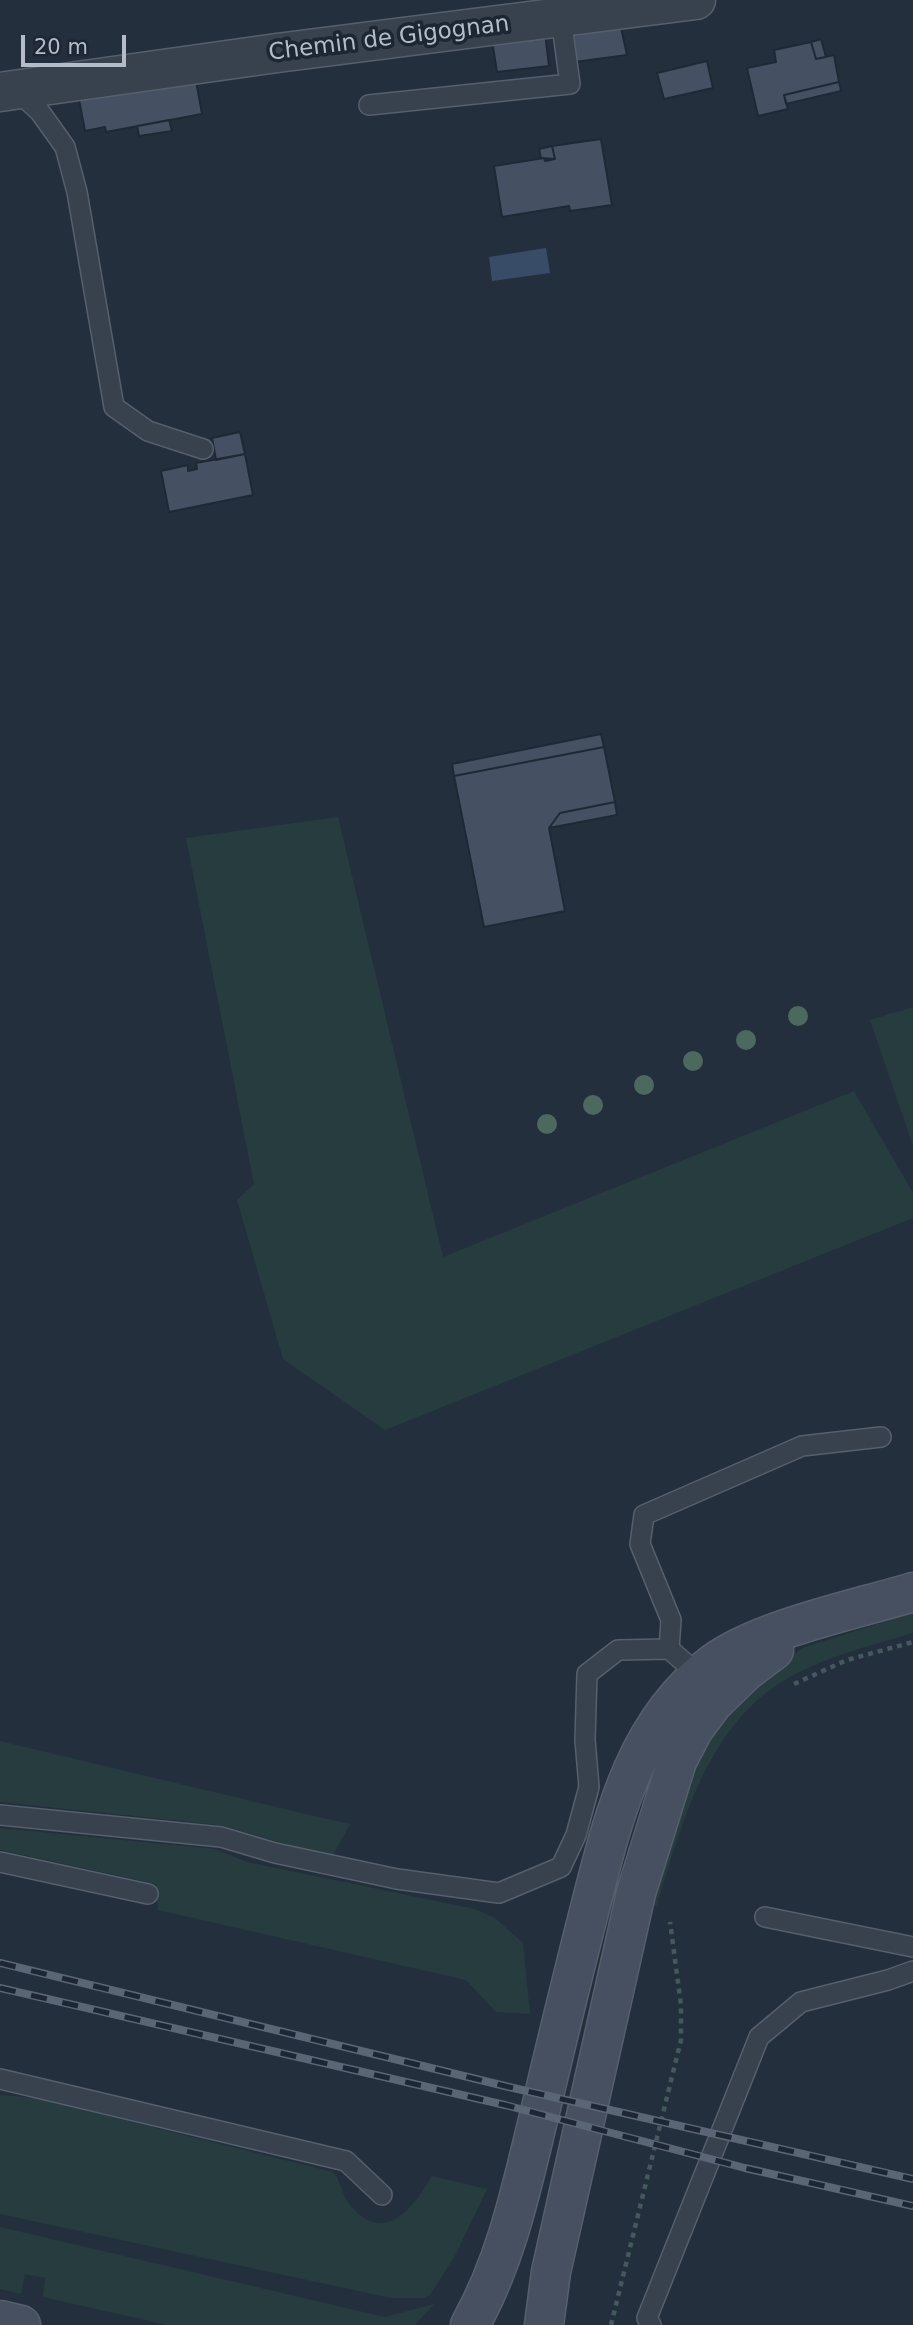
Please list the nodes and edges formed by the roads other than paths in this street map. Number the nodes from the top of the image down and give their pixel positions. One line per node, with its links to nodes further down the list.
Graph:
1 (685, 1): 2 (street, Chemin de Gigognan)
2 (617, 6): 3 (street, Chemin de Gigognan)
3 (561, 18): 4 (street, Chemin de Gigognan); 5 (lane)
4 (8, 91): 6 (lane)
5 (369, 105)
6 (203, 449)
7 (881, 1437): 10 (lane)
8 (913, 1592): 9 (street)
9 (830, 1617): 11 (street); 23 (street)
10 (670, 1649): 11 (lane); 12 (lane)
11 (700, 1676): 22 (street)
12 (0, 1815)
13 (0, 1862): 14 (lane)
14 (148, 1894)
15 (765, 1917): 16 (lane)
16 (913, 1947)
17 (913, 1971): 24 (lane)
18 (0, 2079): 19 (lane)
19 (382, 2195)
20 (0, 2320): 21 (street)
21 (21, 2325)
22 (470, 2325)
23 (544, 2325)
24 (651, 2325)

